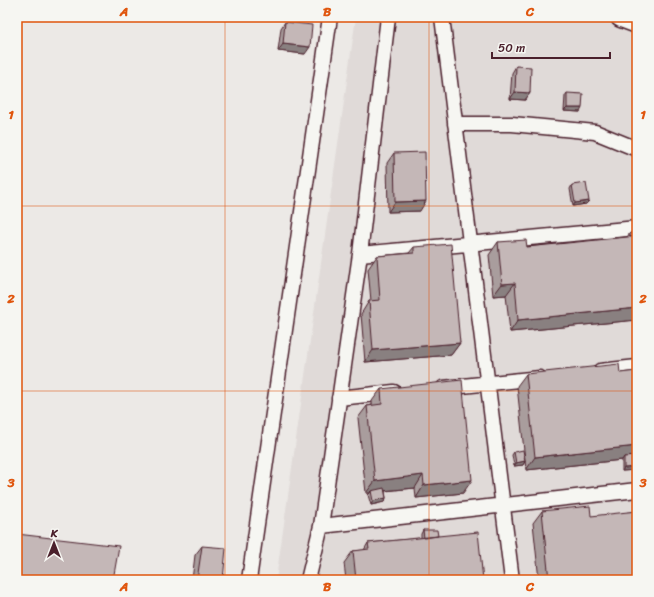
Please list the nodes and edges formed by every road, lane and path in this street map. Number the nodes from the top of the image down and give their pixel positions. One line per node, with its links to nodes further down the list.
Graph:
1 (330, 17): 21 (street)
2 (388, 17): 10 (street)
3 (442, 17): 6 (street)
4 (621, 17): 5 (main road)
5 (637, 23)
6 (455, 124): 7 (street); 9 (street)
7 (637, 149)
8 (637, 228): 9 (street)
9 (470, 243): 10 (street); 14 (street)
10 (360, 254): 17 (street)
11 (637, 367): 12 (street)
12 (590, 372)
13 (550, 376): 14 (street)
14 (488, 383): 15 (street); 19 (street)
15 (433, 389)
16 (410, 391): 17 (street)
17 (339, 398): 20 (street)
18 (637, 490): 19 (street)
19 (503, 505): 20 (street); 23 (street)
20 (321, 526): 22 (street)
21 (249, 580)
22 (308, 580)
23 (512, 580)

